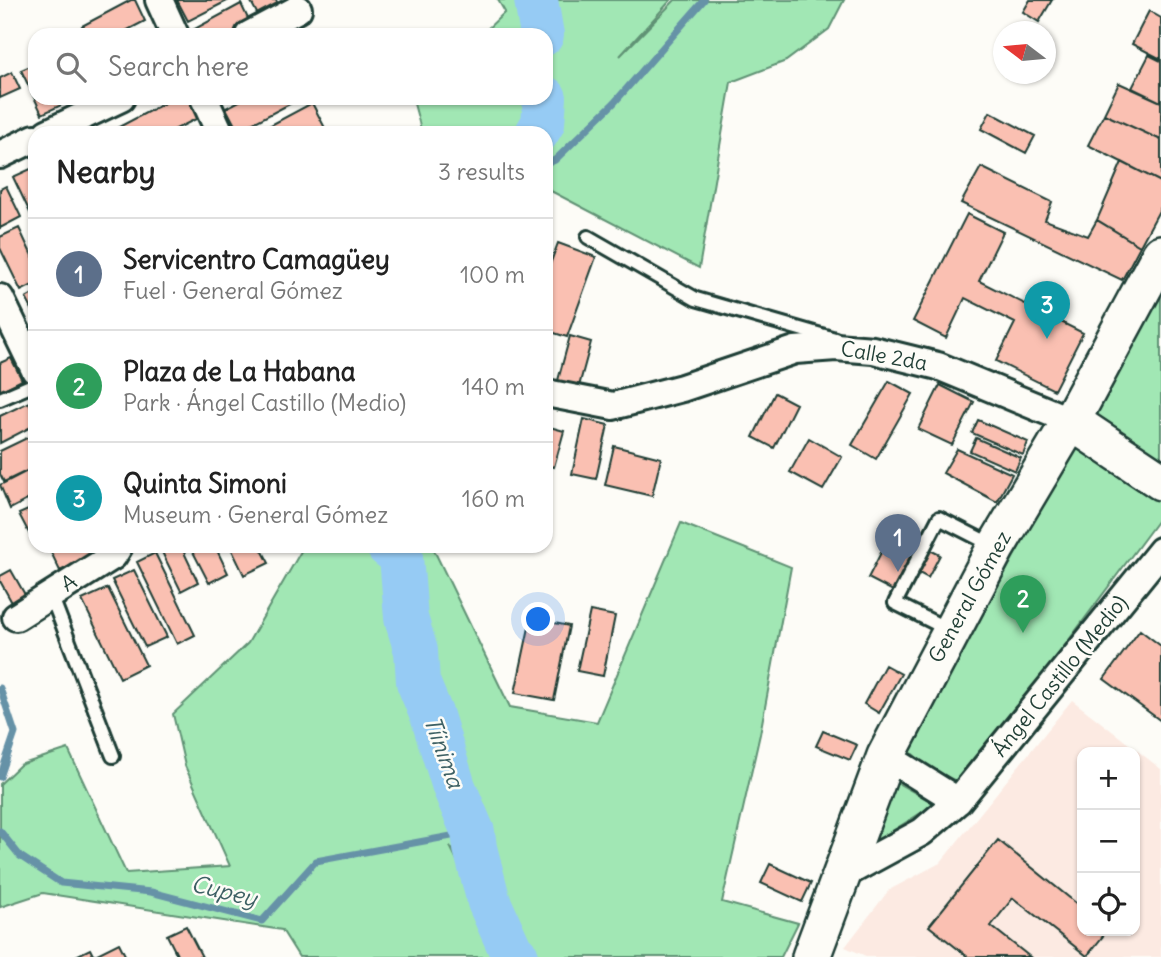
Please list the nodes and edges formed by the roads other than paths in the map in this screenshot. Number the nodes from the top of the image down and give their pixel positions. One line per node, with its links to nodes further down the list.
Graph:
1 (159, 0): 3 (street)
2 (297, 5): 4 (street)
3 (172, 28)
4 (260, 28)
5 (106, 105): 7 (street)
6 (207, 105): 8 (street)
7 (62, 126)
8 (217, 126)
9 (28, 141): 10 (street)
10 (0, 155)
11 (588, 237): 14 (lane)
12 (1161, 254): 19 (main road, General Gómez)
13 (0, 298): 15 (street)
14 (873, 350): 17 (street, Calle 2da); 19 (street, Calle 2da)
15 (28, 356)
16 (28, 386): 18 (lane)
17 (553, 394)
18 (0, 400)
19 (1071, 421): 20 (main road, Calle 2da); 21 (main road, General Gómez)
20 (1161, 481)
21 (996, 547): 26 (main road, General Gómez); 26 (lane)
22 (1161, 551): 29 (street, Ángel Castillo (Medio))
23 (115, 553): 24 (street, A)
24 (51, 595): 25 (street, A); 27 (lane)
25 (16, 617)
26 (950, 631): 28 (main road, General Gómez)
27 (113, 756)
28 (886, 756): 29 (street); 30 (main road, General Gómez)
29 (958, 801): 30 (street, Ángel Castillo (Medio))
30 (841, 876): 31 (main road, General Gómez)
31 (811, 956)

